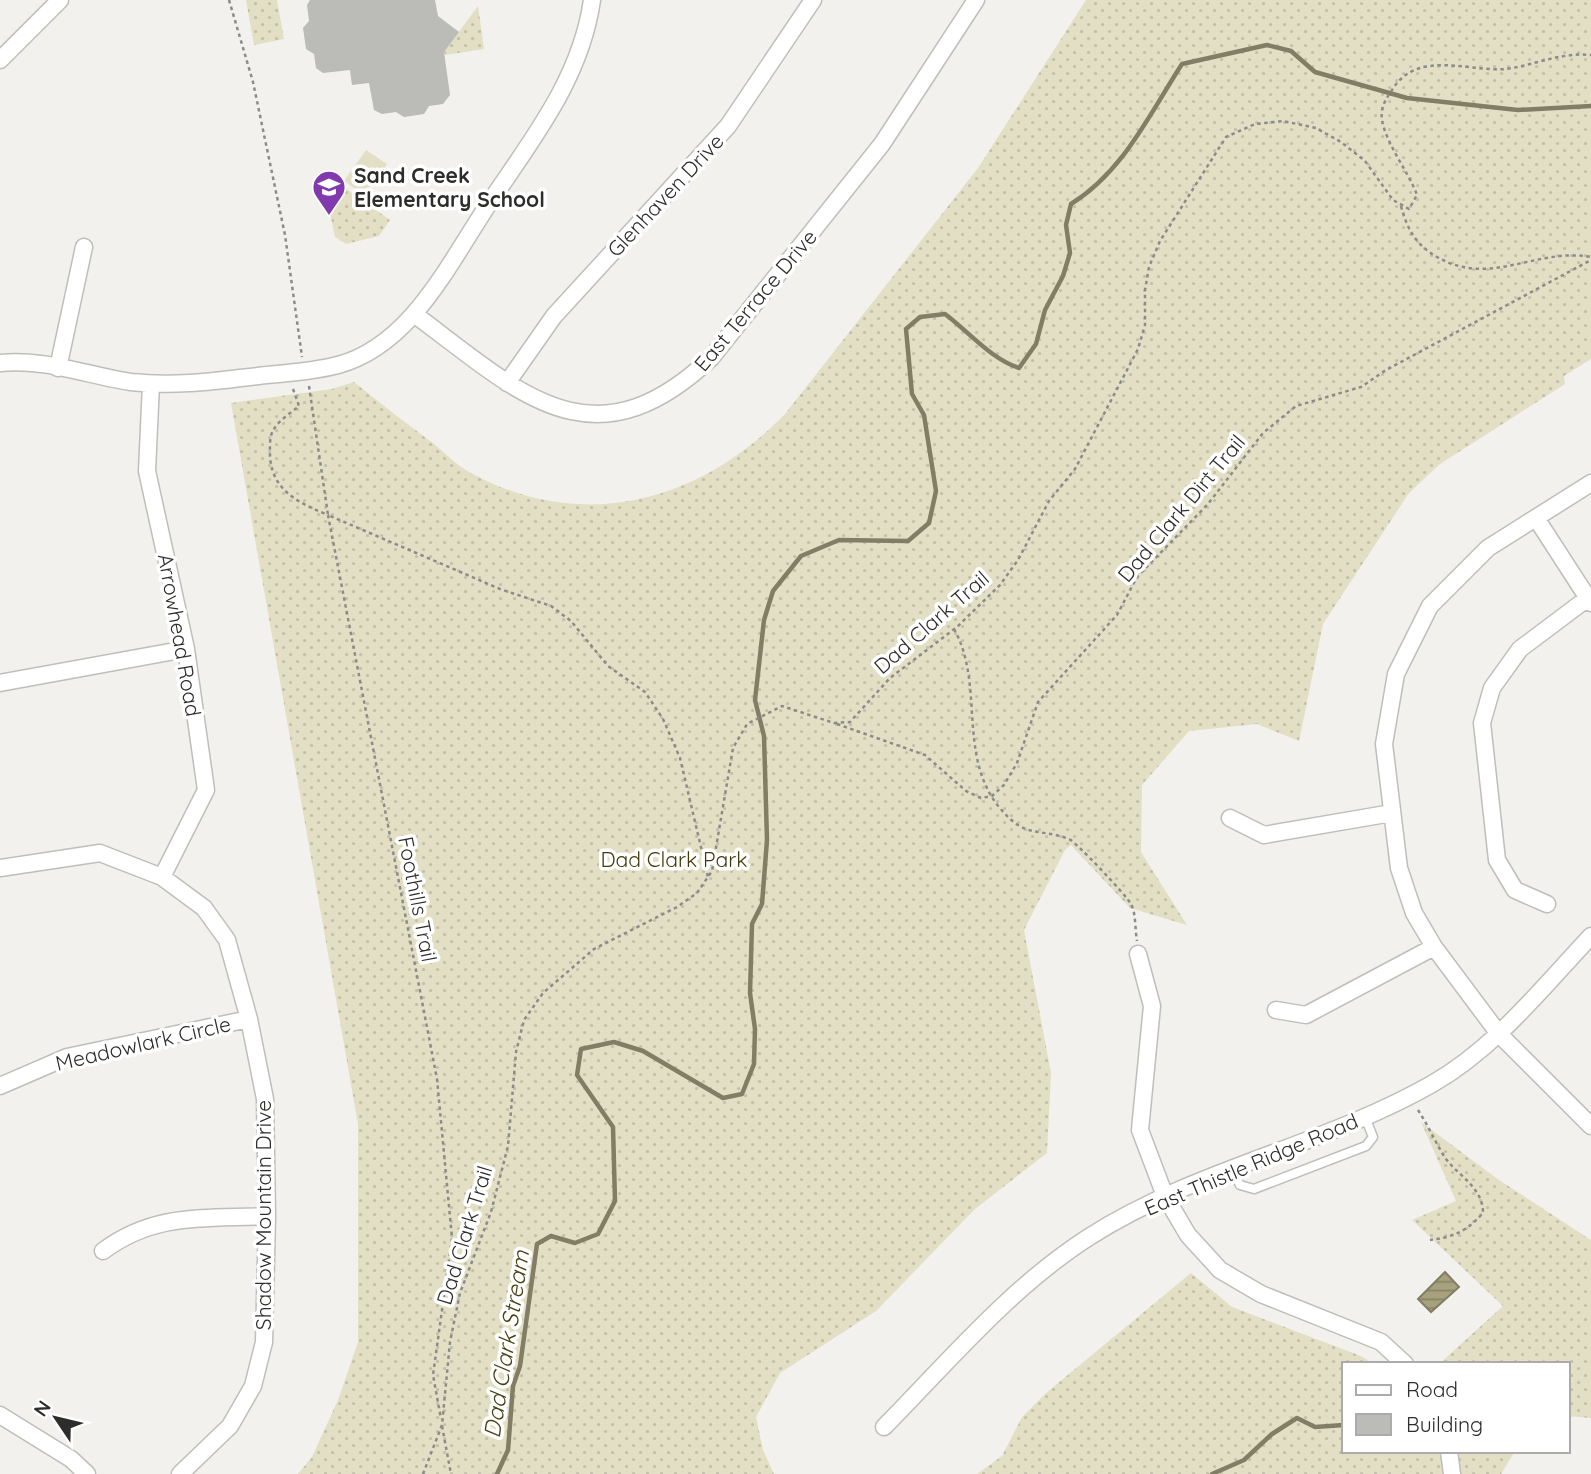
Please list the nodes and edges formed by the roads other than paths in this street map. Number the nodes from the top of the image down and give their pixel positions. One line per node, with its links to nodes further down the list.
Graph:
1 (60, 0): 5 (street)
2 (592, 0): 7 (street)
3 (813, 0): 10 (street, Glenhaven Drive)
4 (976, 0): 10 (street, East Terrace Drive)
5 (0, 60)
6 (84, 247): 9 (street)
7 (414, 314): 10 (street, East Terrace Drive); 11 (street)
8 (0, 363): 9 (street)
9 (58, 368): 11 (street)
10 (507, 383)
11 (151, 384): 15 (street, Arrowhead Road)
12 (1591, 483): 13 (street)
13 (1536, 518): 14 (street); 17 (street)
14 (1590, 601): 21 (street)
15 (186, 649): 16 (street); 20 (street, Arrowhead Road)
16 (0, 683)
17 (1392, 813): 18 (street); 23 (street)
18 (1230, 818)
19 (0, 868): 20 (street, Shadow Mountain Drive)
20 (162, 877): 26 (street, Shadow Mountain Drive)
21 (1547, 904)
22 (1591, 936): 27 (street, East Thistle Ridge Road)
23 (1434, 947): 25 (street); 27 (street)
24 (1138, 954): 32 (street)
25 (1276, 1010)
26 (249, 1019): 28 (street, Meadowlark Circle); 33 (street, Shadow Mountain Drive)
27 (1499, 1034): 29 (street, East Thistle Ridge Road); 30 (street)
28 (0, 1086)
29 (1365, 1117): 31 (street, East Thistle Ridge Road); 31 (lane)
30 (1589, 1122)
31 (1232, 1170): 32 (street, East Thistle Ridge Road)
32 (1165, 1196): 35 (street); 37 (street, East Thistle Ridge Road)
33 (267, 1216): 34 (street); 40 (street, Shadow Mountain Drive)
34 (103, 1251)
35 (1403, 1362)
36 (0, 1415): 39 (street)
37 (884, 1427)
38 (1449, 1453): 41 (street)
39 (87, 1474)
40 (180, 1474)
41 (1452, 1474)

